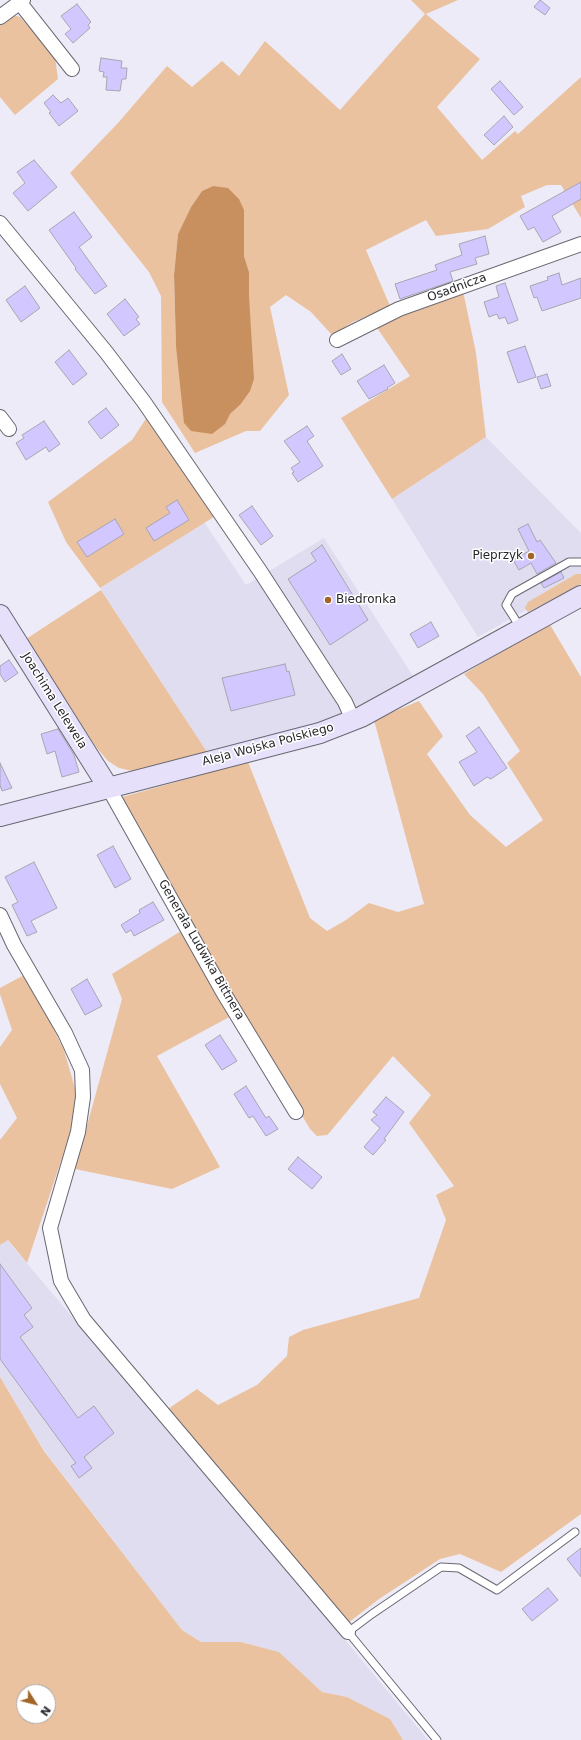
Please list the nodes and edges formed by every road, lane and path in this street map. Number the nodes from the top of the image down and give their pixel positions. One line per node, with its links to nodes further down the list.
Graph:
1 (22, 1): 2 (street); 3 (street)
2 (0, 17)
3 (72, 69)
4 (0, 223): 13 (street)
5 (581, 244): 6 (street, Osadnicza)
6 (337, 340)
7 (0, 417): 8 (street)
8 (9, 429)
9 (581, 562): 12 (lane)
10 (581, 596): 12 (street, Aleja Wojska Polskiego)
11 (0, 615): 14 (street, Joachima Lelewela)
12 (521, 629): 13 (street, Aleja Wojska Polskiego)
13 (353, 720): 14 (street, Aleja Wojska Polskiego)
14 (108, 787): 15 (street, Aleja Wojska Polskiego); 17 (street, Generała Ludwika Bittnera)
15 (0, 816)
16 (0, 915): 19 (street)
17 (296, 1112)
18 (575, 1532): 19 (lane)
19 (348, 1632): 20 (lane)
20 (437, 1740)

